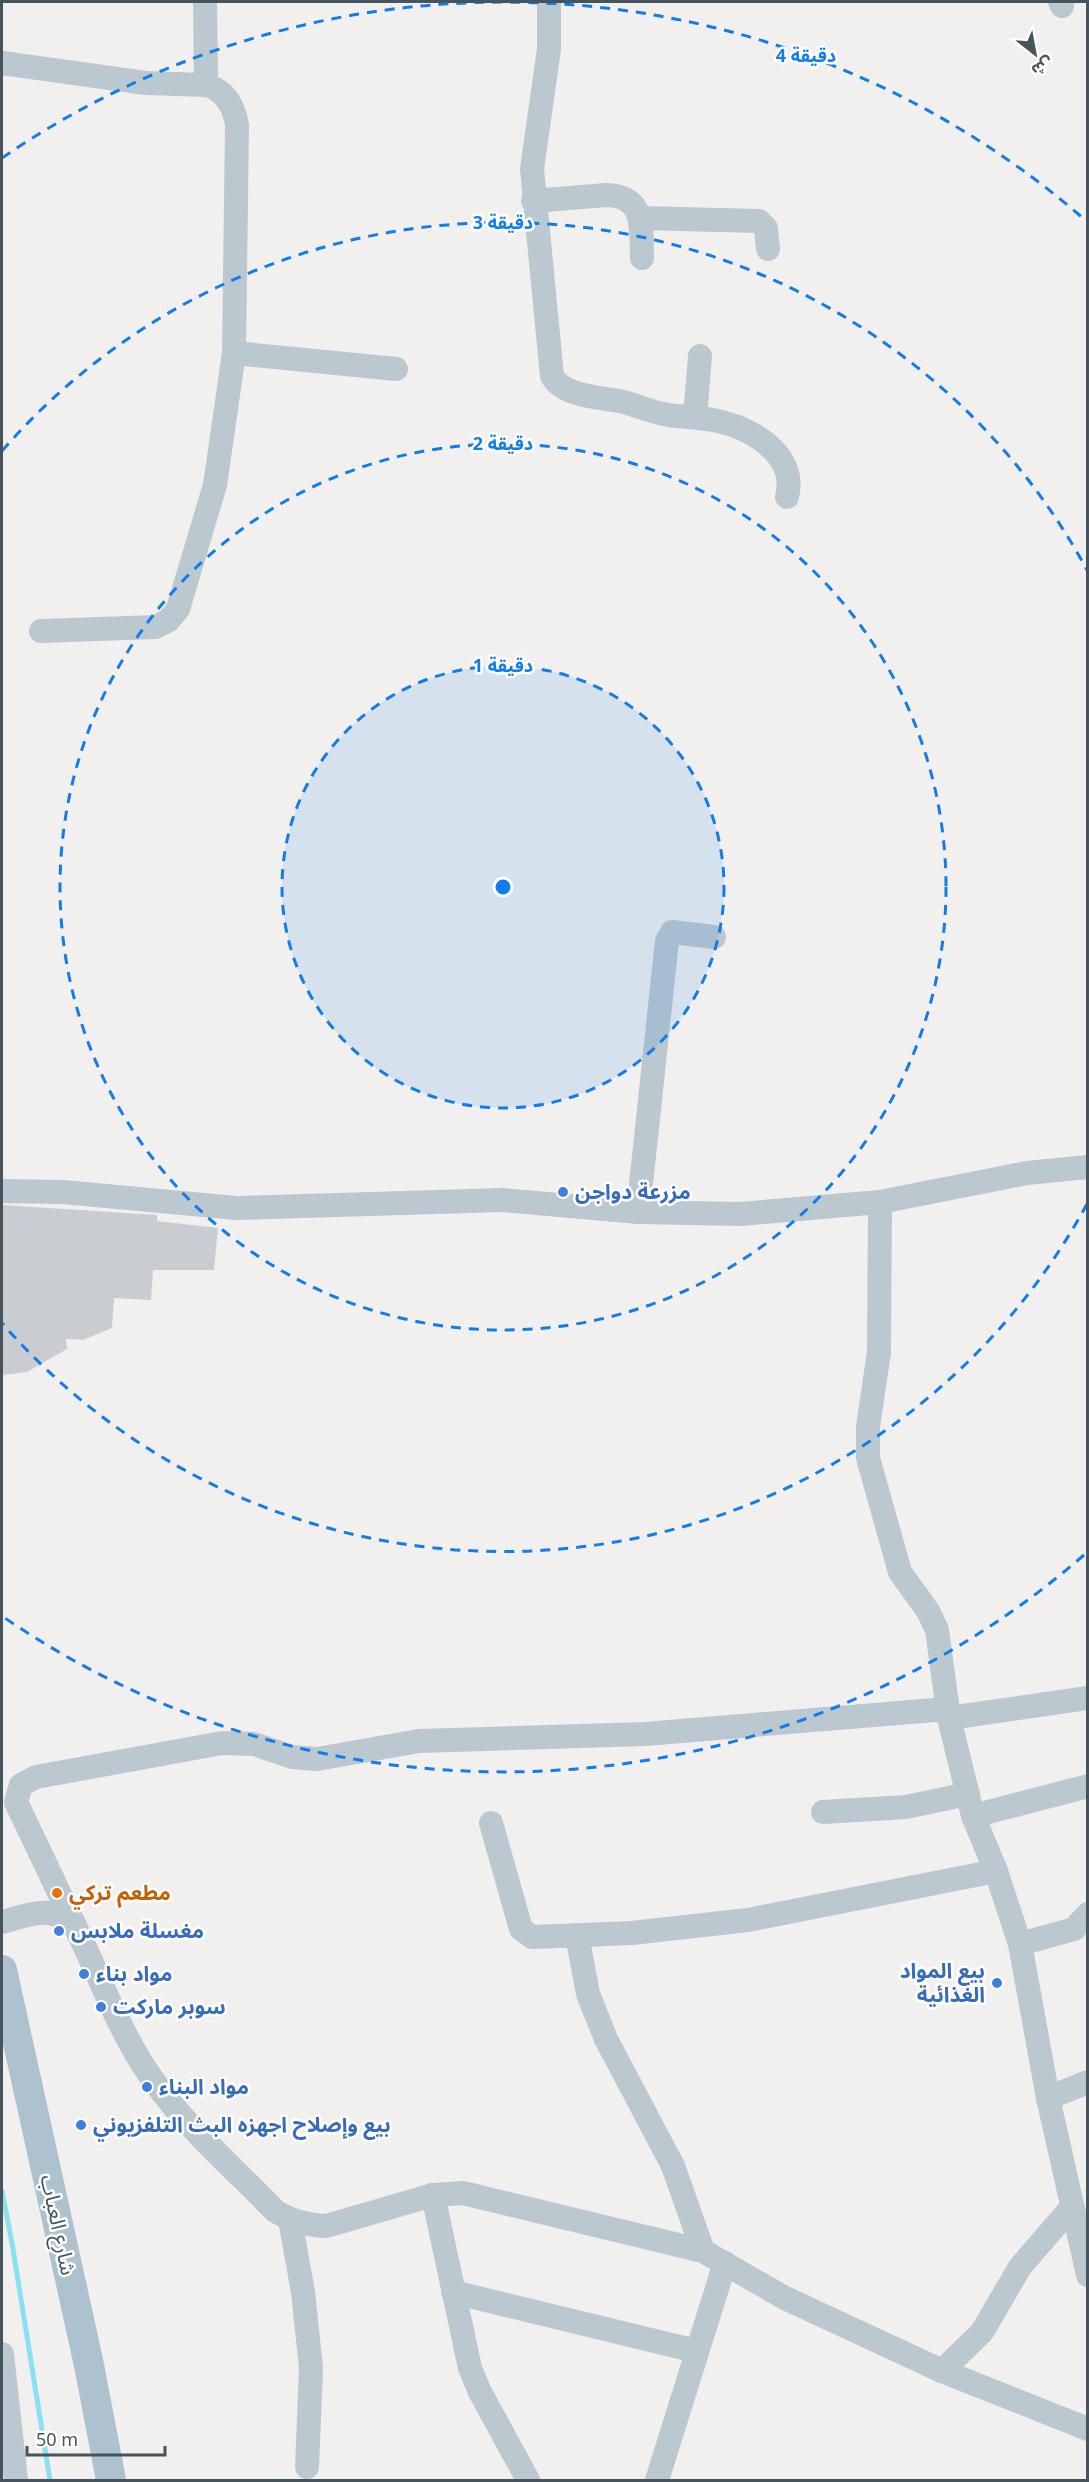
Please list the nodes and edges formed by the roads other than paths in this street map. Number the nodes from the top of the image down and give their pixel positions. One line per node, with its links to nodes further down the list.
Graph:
1 (206, 2): 4 (street)
2 (549, 2): 5 (street)
3 (2, 63): 4 (street)
4 (206, 84): 9 (street)
5 (533, 201): 6 (street); 12 (street)
6 (640, 218): 7 (street); 8 (street)
7 (768, 249)
8 (642, 258)
9 (234, 353): 11 (street); 14 (street)
10 (700, 357): 12 (street)
11 (396, 369)
12 (695, 417): 13 (street)
13 (787, 497)
14 (41, 631)
15 (714, 937): 19 (street)
16 (1088, 1167): 18 (street)
17 (2, 1191): 19 (street)
18 (880, 1202): 19 (street); 21 (street)
19 (638, 1212)
20 (1088, 1698): 21 (street)
21 (948, 1714): 23 (street); 29 (street)
22 (1088, 1786): 23 (street)
23 (970, 1805): 24 (street); 26 (street)
24 (823, 1812)
25 (491, 1823): 30 (street)
26 (996, 1871): 30 (street); 31 (street)
27 (1088, 1914): 31 (street)
28 (2, 1922): 29 (street)
29 (75, 1926): 37 (street)
30 (577, 1935): 38 (street)
31 (1020, 1944): 34 (street)
32 (2, 1970): 48 (main road, شارع العباب)
33 (1088, 2082): 34 (street)
34 (1048, 2098): 36 (street)
35 (432, 2195): 37 (street); 38 (street); 41 (street)
36 (1071, 2208): 40 (street); 44 (street)
37 (290, 2220): 46 (street)
38 (703, 2251): 39 (street)
39 (725, 2263): 42 (street); 44 (street)
40 (1088, 2275)
41 (453, 2292): 42 (street); 49 (street)
42 (696, 2350): 50 (street)
43 (2, 2354): 47 (street)
44 (942, 2371): 45 (street)
45 (1088, 2429)
46 (307, 2467)
47 (16, 2481)
48 (111, 2481)
49 (528, 2481)
50 (657, 2481)

